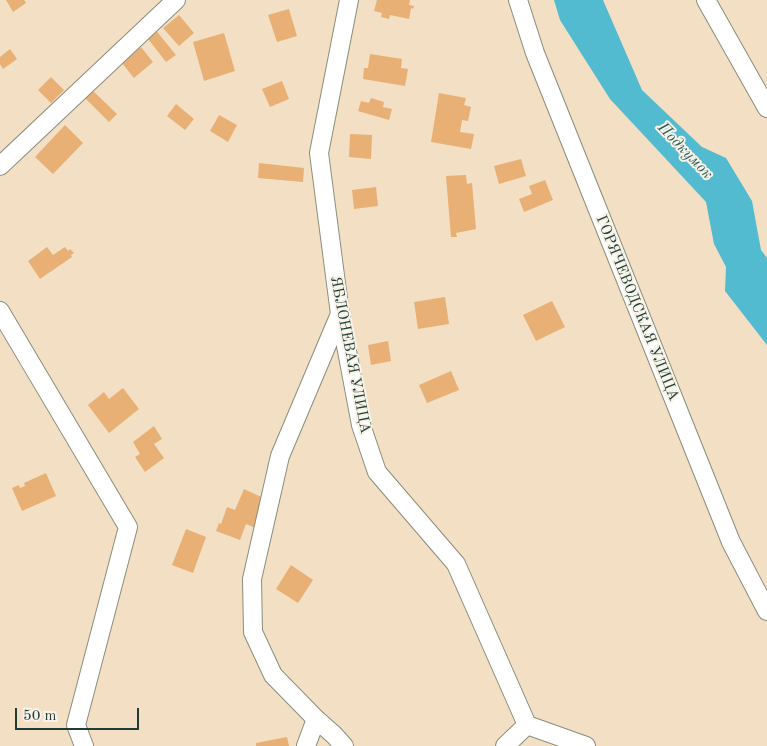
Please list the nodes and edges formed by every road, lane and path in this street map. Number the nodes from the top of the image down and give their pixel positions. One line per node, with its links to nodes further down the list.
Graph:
1 (176, 0): 6 (street)
2 (349, 0): 8 (street, ЯБЛОНЕВАЯ УЛИЦА)
3 (518, 0): 9 (street, ГОРЯЧЕВОДСКАЯ УЛИЦА)
4 (706, 0): 5 (street)
5 (767, 108)
6 (0, 166)
7 (0, 311): 12 (street)
8 (340, 314): 10 (street); 11 (street, ЯБЛОНЕВАЯ УЛИЦА)
9 (767, 611)
10 (316, 719): 13 (street); 14 (street)
11 (527, 725): 15 (street); 16 (street)
12 (84, 746)
13 (306, 746)
14 (344, 746)
15 (505, 746)
16 (586, 746)

